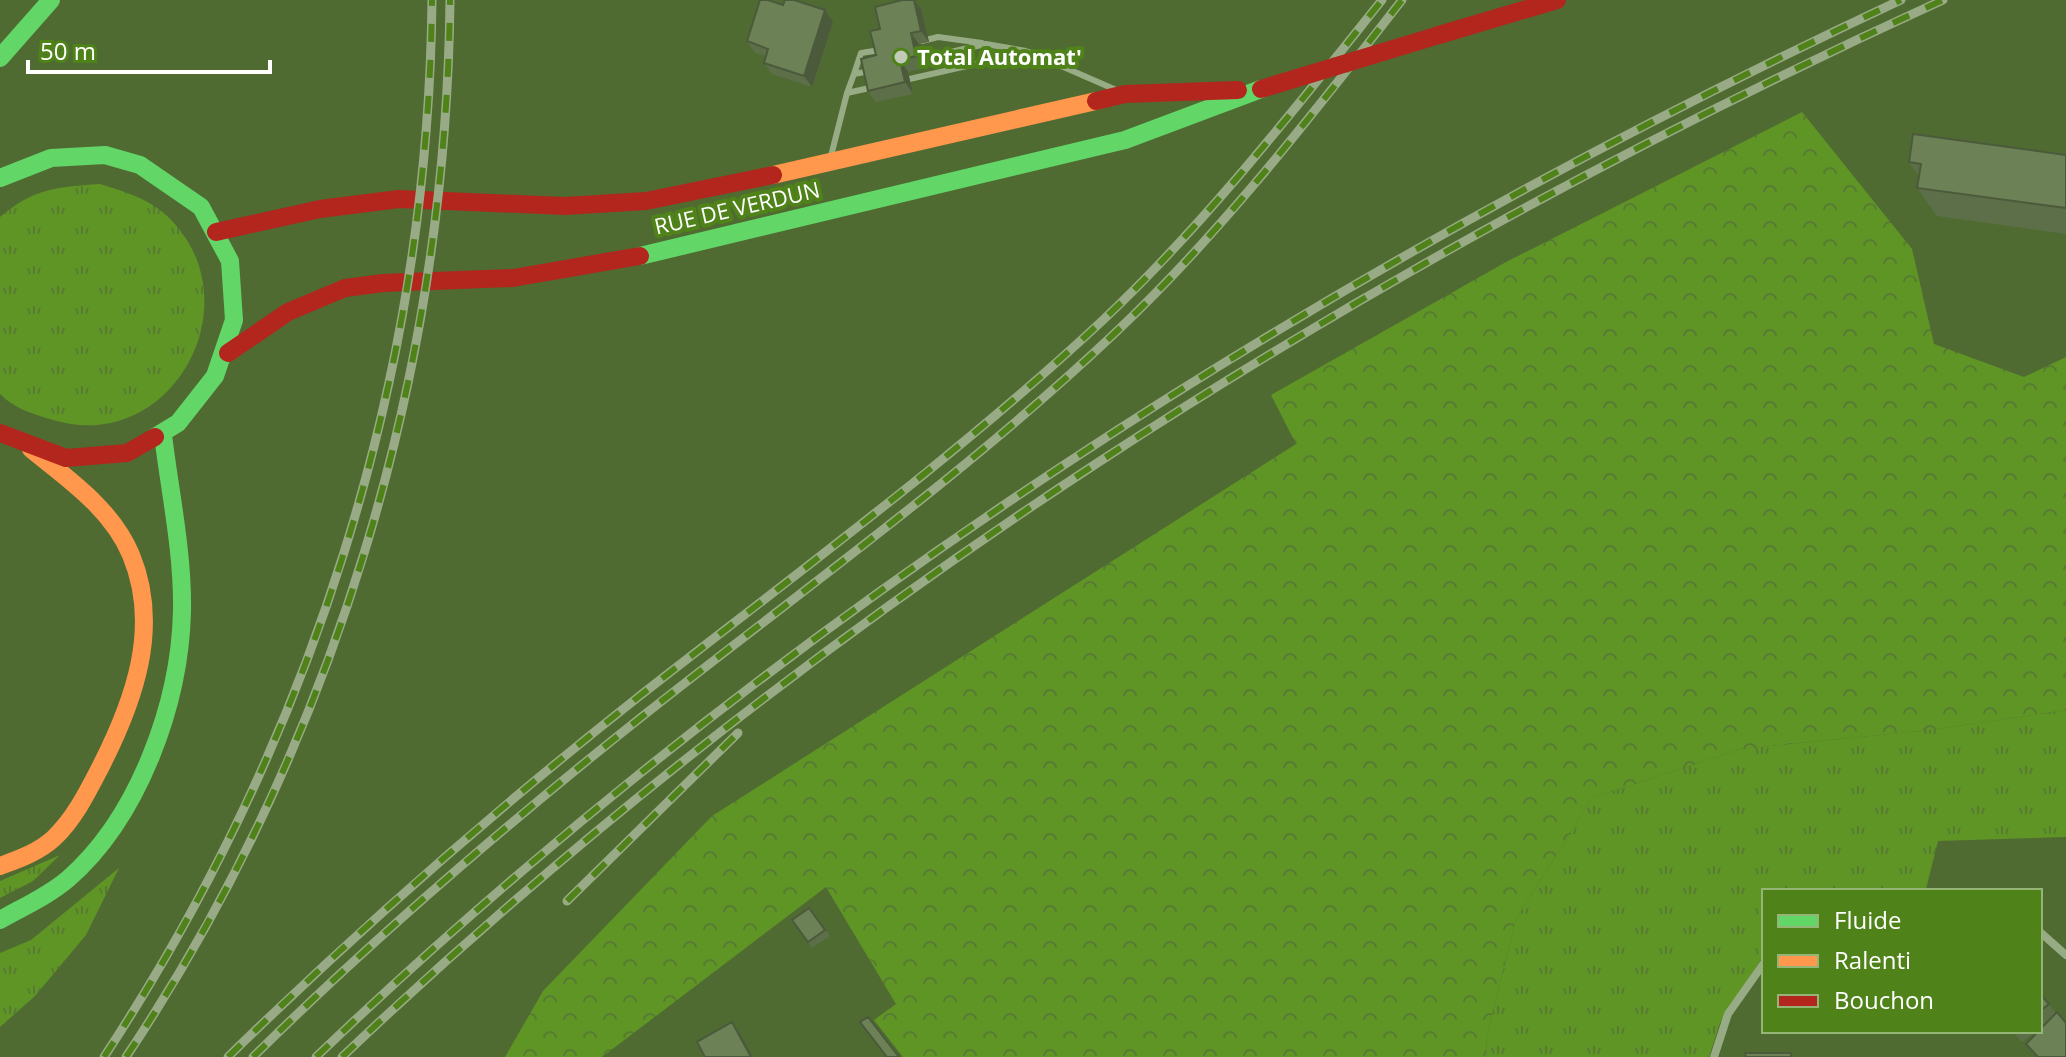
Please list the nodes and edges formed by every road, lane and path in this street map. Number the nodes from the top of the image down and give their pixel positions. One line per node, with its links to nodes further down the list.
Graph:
1 (51, 0): 7 (main road)
2 (1557, 0): 13 (main road, RUE DE VERDUN, bridge)
3 (916, 42): 4 (lane)
4 (986, 44): 6 (lane); 8 (lane)
5 (892, 47): 10 (lane)
6 (1029, 52): 11 (lane); 15 (lane)
7 (0, 58)
8 (909, 62)
9 (882, 68): 10 (lane)
10 (854, 74): 14 (lane)
11 (897, 82)
12 (885, 85): 14 (lane)
13 (1261, 89): 15 (main road, RUE DE VERDUN); 19 (main road, RUE DE VERDUN)
14 (847, 93): 16 (lane)
15 (1125, 94): 16 (main road, RUE DE VERDUN)
16 (829, 164): 18 (main road, RUE DE VERDUN)
17 (0, 178): 18 (main road)
18 (216, 232): 19 (main road)
19 (228, 353): 21 (main road)
20 (0, 433): 22 (main road)
21 (163, 435): 22 (main road); 24 (main road)
22 (31, 449): 23 (main road)
23 (0, 866)
24 (0, 920)
25 (2042, 934): 26 (street)
26 (2066, 955)
27 (1762, 966): 28 (street)
28 (1714, 1057)

